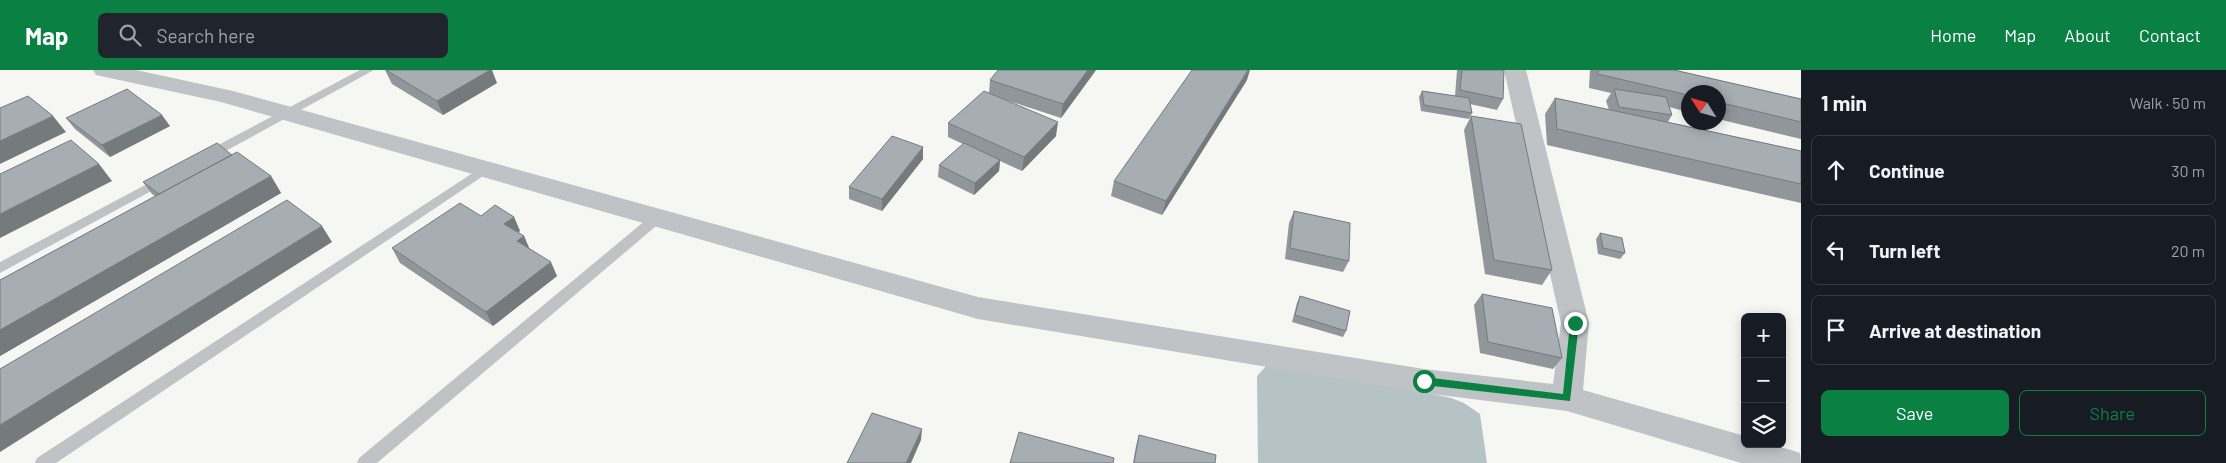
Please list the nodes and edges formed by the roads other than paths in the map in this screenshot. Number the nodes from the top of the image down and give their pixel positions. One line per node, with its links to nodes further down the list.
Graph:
1 (104, 70): 4 (street)
2 (368, 70): 4 (lane)
3 (1516, 70): 10 (street)
4 (286, 113): 5 (lane); 6 (street)
5 (199, 160)
6 (484, 169): 8 (street); 11 (lane)
7 (173, 174): 9 (lane)
8 (657, 218): 10 (street); 12 (lane)
9 (0, 268)
10 (1567, 398): 13 (street)
11 (42, 463)
12 (365, 463)
13 (1788, 463)

